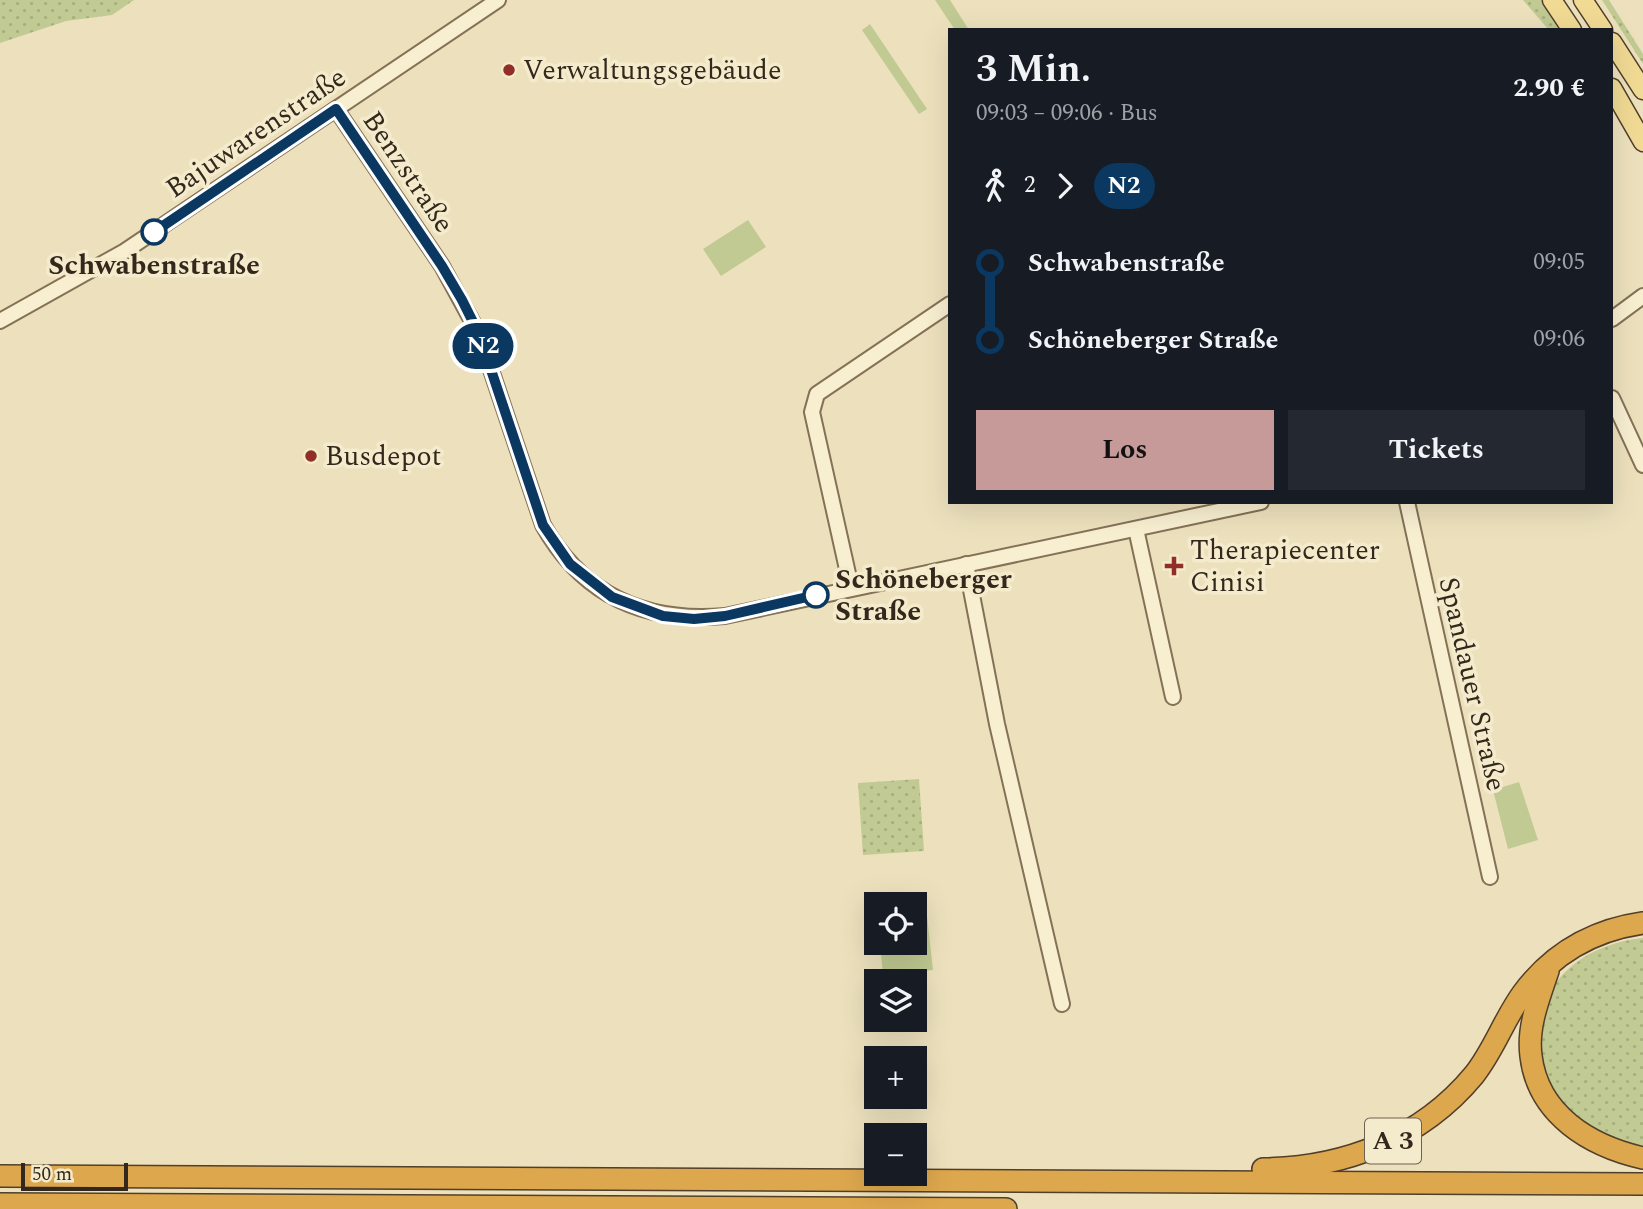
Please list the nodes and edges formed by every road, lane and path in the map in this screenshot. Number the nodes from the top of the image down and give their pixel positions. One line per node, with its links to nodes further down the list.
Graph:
1 (498, 0): 9 (street, Bajuwarenstraße)
2 (1552, 0): 4 (main road)
3 (1583, 0): 5 (main road)
4 (1571, 28)
5 (1602, 28)
6 (1613, 44): 8 (main road)
7 (1613, 90): 10 (main road)
8 (1643, 90)
9 (336, 109): 14 (street, Bajuwarenstraße); 21 (street, Benzstraße)
10 (1643, 142)
11 (1643, 296): 13 (street)
12 (948, 305): 21 (street)
13 (1613, 318)
14 (0, 321)
15 (1613, 400): 16 (street)
16 (1643, 465)
17 (1252, 504): 19 (street, Benzstraße)
18 (1407, 504): 23 (street, Spandauer Straße)
19 (1136, 529): 20 (street, Benzstraße); 22 (street)
20 (966, 564): 21 (street, Benzstraße); 26 (street)
21 (851, 587)
22 (1173, 697)
23 (1490, 877)
24 (1643, 923): 25 (highway, A 3)
25 (1551, 963): 27 (highway); 29 (highway, A 3)
26 (1062, 1004)
27 (1643, 1158)
28 (0, 1176): 29 (highway, A 3)
29 (1159, 1182): 30 (highway, A 3)
30 (1643, 1184)
31 (0, 1204): 32 (highway)
32 (1006, 1209)

